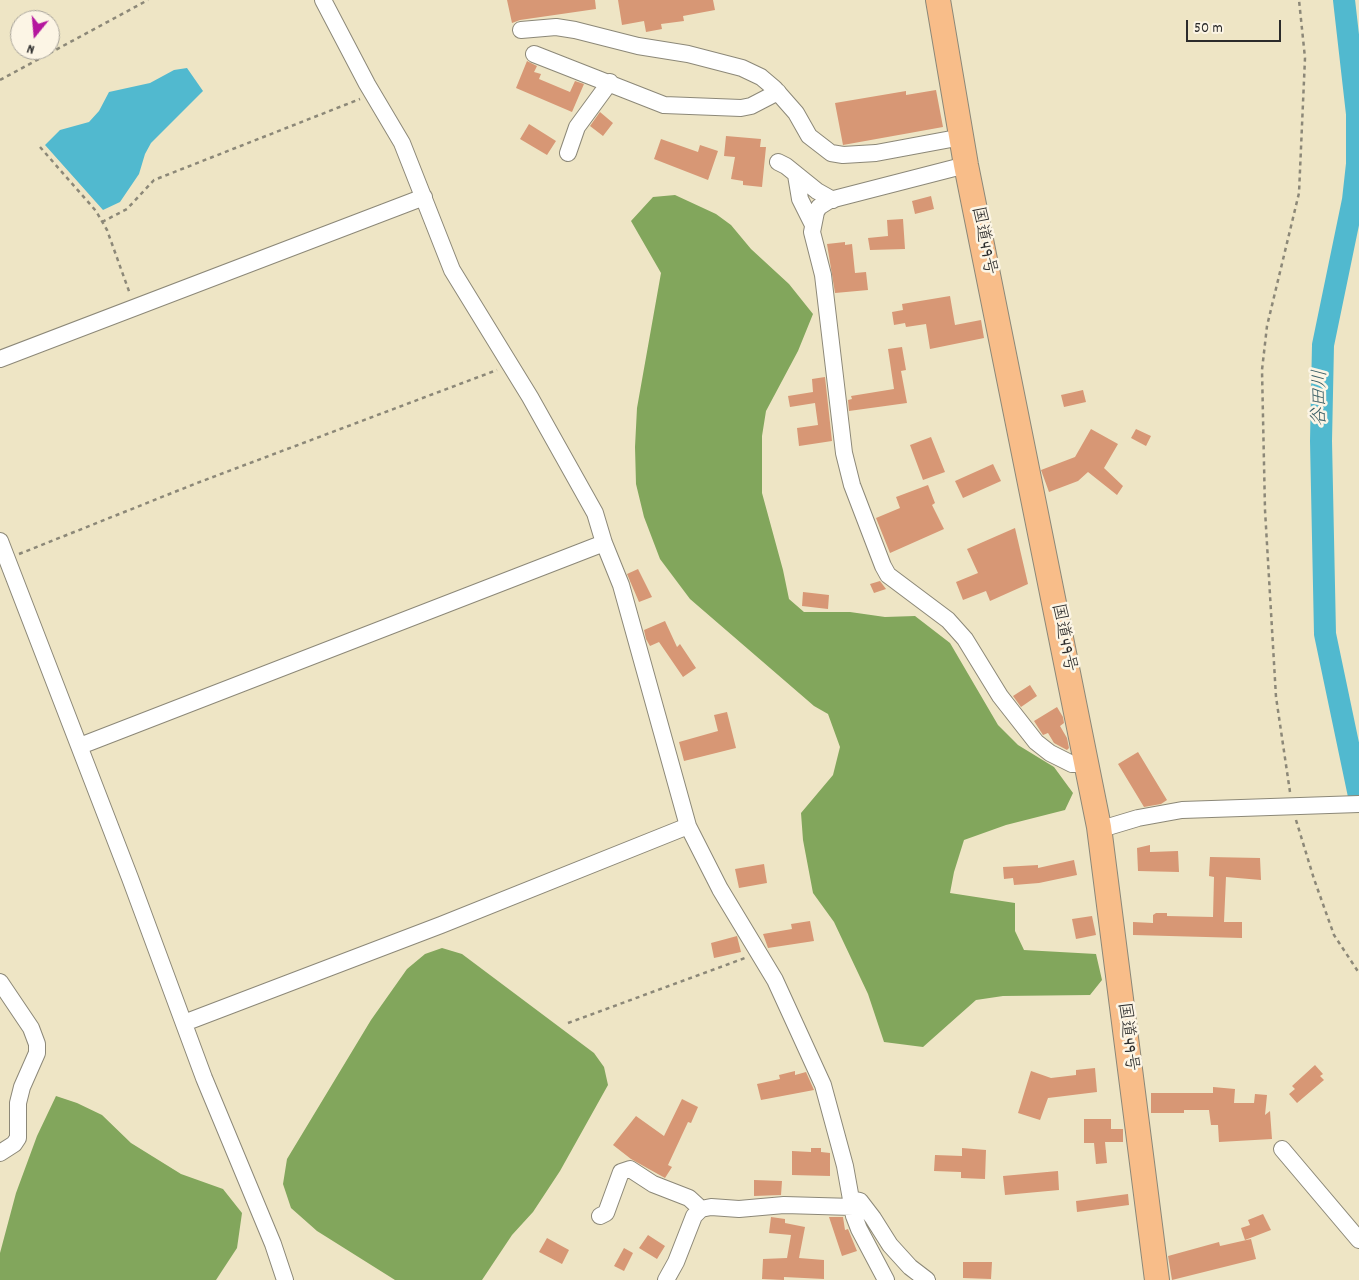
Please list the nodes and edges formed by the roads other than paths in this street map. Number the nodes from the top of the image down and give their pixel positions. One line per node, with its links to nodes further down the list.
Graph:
1 (324, 0): 12 (street)
2 (938, 0): 7 (highway, 国道49号)
3 (521, 30): 6 (street)
4 (534, 54): 5 (street)
5 (610, 82): 6 (street); 8 (street)
6 (778, 92): 7 (street)
7 (962, 137): 10 (highway, 国道49号)
8 (568, 153)
9 (778, 162): 11 (street)
10 (966, 166): 13 (street); 19 (highway, 国道49号)
11 (796, 175): 13 (street); 14 (street)
12 (424, 197): 15 (street); 17 (street)
13 (833, 200): 14 (street)
14 (812, 225): 19 (street)
15 (0, 358)
16 (0, 541): 18 (street)
17 (604, 543): 18 (street); 21 (street)
18 (80, 746): 24 (street)
19 (1088, 764): 22 (highway, 国道49号)
20 (1359, 804): 22 (street)
21 (688, 826): 24 (street); 27 (street)
22 (1099, 827): 35 (highway, 国道49号)
23 (0, 982): 26 (street)
24 (184, 1024): 31 (street)
25 (1282, 1149): 30 (street)
26 (0, 1153)
27 (852, 1203): 28 (street); 33 (street); 34 (street)
28 (701, 1209): 29 (street); 32 (street)
29 (600, 1216)
30 (1359, 1240)
31 (285, 1280)
32 (666, 1280)
33 (886, 1280)
34 (927, 1280)
35 (1157, 1280)

